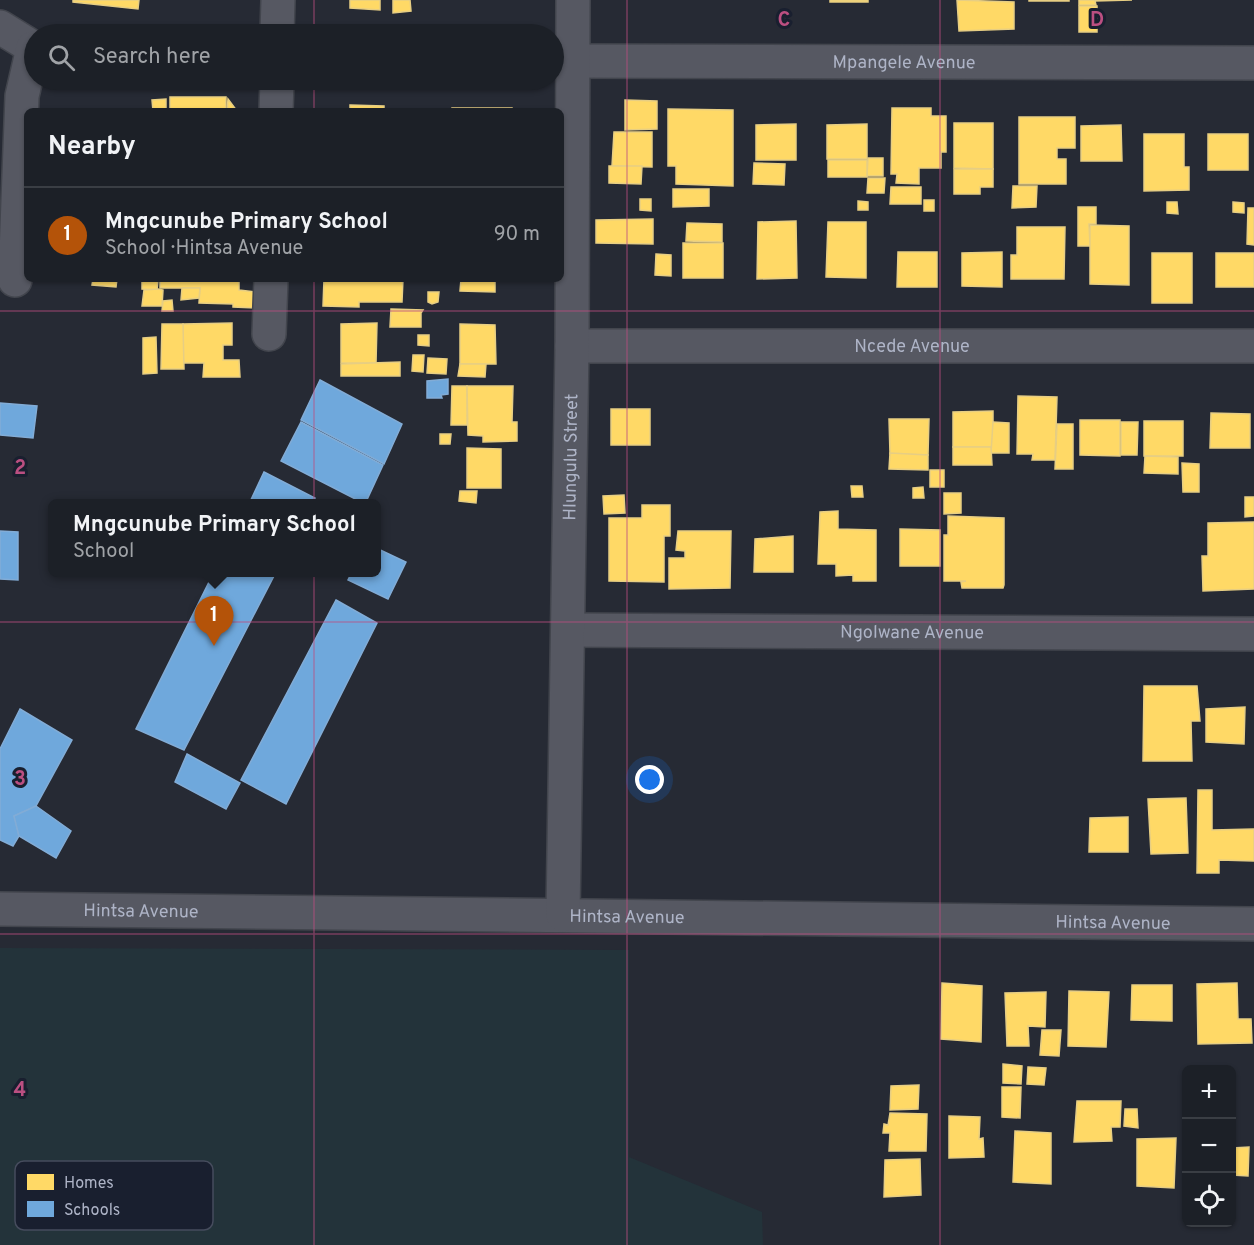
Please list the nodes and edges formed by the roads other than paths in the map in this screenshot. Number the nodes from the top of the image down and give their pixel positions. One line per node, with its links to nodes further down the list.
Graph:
1 (278, 0): 3 (street)
2 (573, 0): 6 (street, Hlungulu Street)
3 (278, 24)
4 (0, 27): 5 (street)
5 (24, 42)
6 (564, 55)
7 (564, 61): 8 (street, Mpangele Avenue)
8 (1254, 63)
9 (24, 88): 13 (street)
10 (277, 90): 12 (street)
11 (564, 90): 17 (street, Hlungulu Street)
12 (276, 108)
13 (15, 280)
14 (271, 282): 15 (street)
15 (269, 334)
16 (1254, 345): 17 (street, Ncede Avenue)
17 (572, 346): 18 (street, Hlungulu Street)
18 (568, 630): 19 (street, Ngolwane Avenue); 21 (street, Hlungulu Street)
19 (1254, 634)
20 (0, 909): 21 (street, Hintsa Avenue)
21 (563, 915): 22 (street, Hintsa Avenue)
22 (1254, 924)

